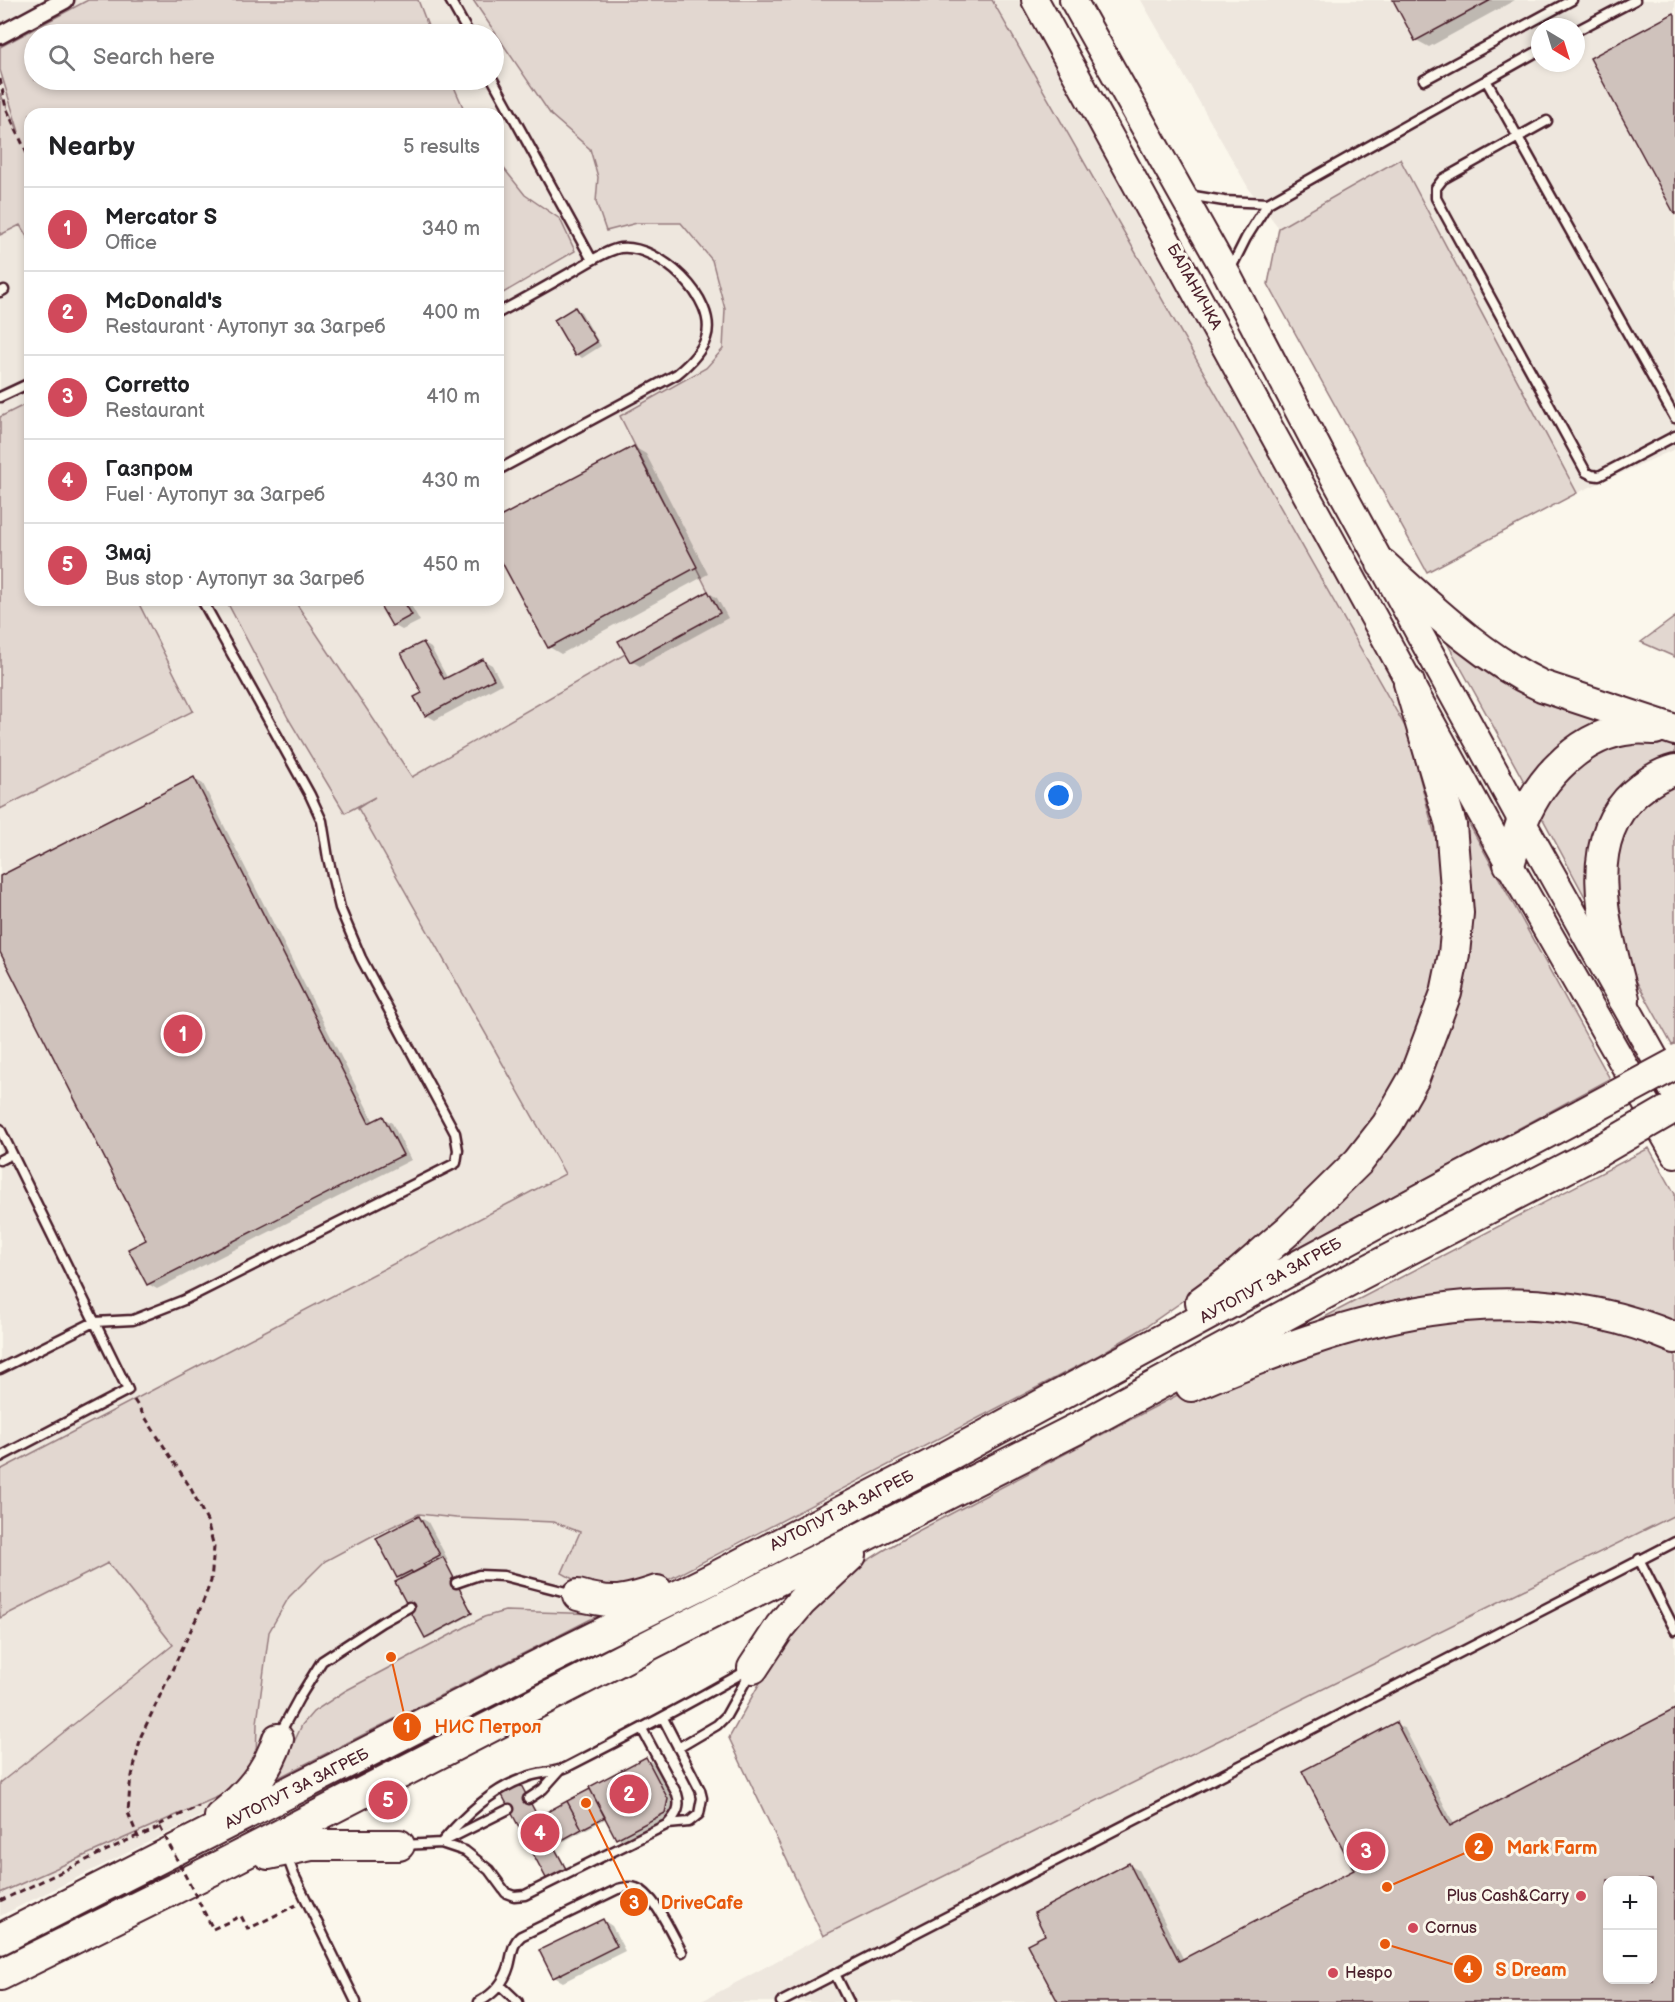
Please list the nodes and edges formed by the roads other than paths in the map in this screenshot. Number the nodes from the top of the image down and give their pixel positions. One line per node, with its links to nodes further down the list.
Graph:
1 (65, 0): 9 (street)
2 (450, 0): 7 (lane)
3 (1035, 0): 26 (main road, БАЛАНИЧКА)
4 (1073, 0): 16 (main road, БАЛАНИЧКА)
5 (1572, 0): 11 (lane)
6 (1635, 0): 8 (lane)
7 (463, 24)
8 (1585, 26)
9 (0, 34)
10 (1531, 55): 12 (lane)
11 (1424, 80)
12 (1486, 80): 15 (lane); 17 (lane)
13 (498, 90): 18 (lane)
14 (1547, 121): 15 (lane)
15 (1518, 138): 23 (lane); 24 (lane)
16 (1181, 194): 17 (lane); 19 (main road, БАЛАНИЧКА)
17 (1268, 203): 19 (lane)
18 (592, 260): 20 (lane); 27 (lane)
19 (1228, 276): 25 (main road, БАЛАНИЧКА)
20 (504, 311)
21 (24, 386): 22 (lane)
22 (0, 397)
23 (1675, 418)
24 (1675, 436)
25 (1320, 452): 26 (main road); 28 (main road, БАЛАНИЧКА)
26 (1292, 466): 30 (main road, БАЛАНИЧКА)
27 (504, 467)
28 (1382, 564): 31 (highway); 33 (main road, БАЛАНИЧКА)
29 (205, 606): 42 (lane)
30 (1409, 683): 34 (main road, БАЛАНИЧКА); 44 (highway)
31 (1674, 730): 33 (highway)
32 (1675, 770): 35 (highway)
33 (1522, 821): 34 (highway); 35 (main road, БАЛАНИЧКА)
34 (1509, 864): 39 (main road, БАЛАНИЧКА)
35 (1624, 999): 37 (main road, БАЛАНИЧКА)
36 (1675, 1064): 44 (highway, АУТОПУТ ЗА ЗАГРЕБ, bridge)
37 (1673, 1105): 46 (highway, АУТОПУТ ЗА ЗАГРЕБ, bridge)
38 (0, 1129): 40 (lane)
39 (1673, 1150)
40 (12, 1154): 41 (lane); 42 (lane)
41 (0, 1160)
42 (94, 1322): 45 (lane); 47 (lane)
43 (1675, 1338): 46 (highway)
44 (1123, 1361): 51 (highway, АУТОПУТ ЗА ЗАГРЕБ)
45 (0, 1369)
46 (1078, 1428): 48 (highway, АУТОПУТ ЗА ЗАГРЕБ)
47 (0, 1457)
48 (880, 1528): 56 (highway); 69 (highway, АУТОПУТ ЗА ЗАГРЕБ)
49 (1675, 1542): 50 (lane)
50 (1639, 1559): 55 (lane); 72 (lane)
51 (710, 1580): 53 (highway); 67 (highway, АУТОПУТ ЗА ЗАГРЕБ)
52 (456, 1582): 53 (lane)
53 (578, 1595)
54 (409, 1607): 59 (lane)
55 (1675, 1630)
56 (753, 1668): 57 (lane); 60 (lane)
57 (663, 1718): 58 (lane); 60 (lane)
58 (642, 1728): 61 (lane); 64 (lane)
59 (278, 1739): 67 (highway)
60 (678, 1748): 64 (lane)
61 (560, 1770): 62 (lane); 65 (lane)
62 (528, 1799)
63 (509, 1809): 65 (lane)
64 (668, 1824): 65 (lane)
65 (441, 1843): 66 (lane)
66 (399, 1845): 68 (highway)
67 (183, 1847): 70 (highway, АУТОПУТ ЗА ЗАГРЕБ)
68 (285, 1850): 69 (highway); 75 (lane)
69 (218, 1867): 73 (highway, АУТОПУТ ЗА ЗАГРЕБ)
70 (0, 1939)
71 (682, 1952): 74 (lane)
72 (835, 1974): 78 (lane); 79 (lane)
73 (0, 1975)
74 (500, 1985): 76 (lane); 77 (lane)
75 (356, 2002)
76 (479, 2002)
77 (518, 2002)
78 (781, 2002)
79 (849, 2002)

